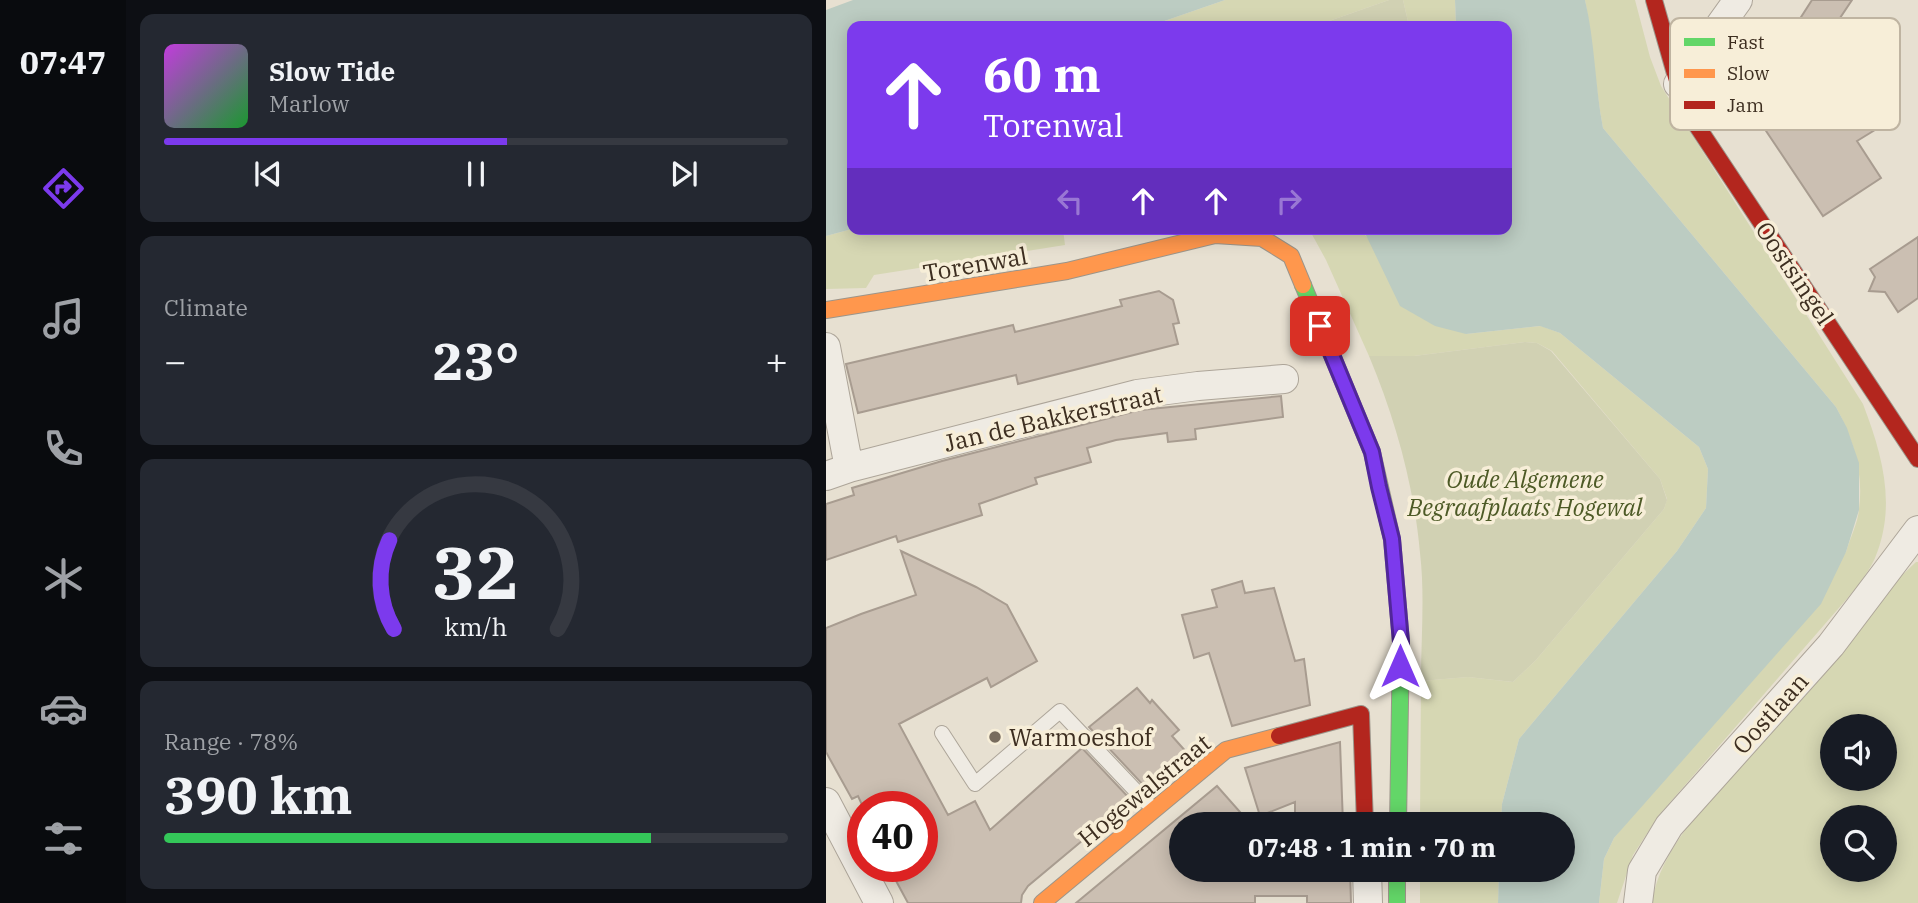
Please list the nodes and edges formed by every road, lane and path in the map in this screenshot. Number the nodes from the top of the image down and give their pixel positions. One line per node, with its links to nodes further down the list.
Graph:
1 (1654, 0): 4 (street, Oostsingel)
2 (1738, 0): 3 (street)
3 (1725, 18)
4 (1670, 56)
5 (1701, 130): 11 (street, Oostsingel)
6 (1239, 235): 8 (street, Torenwal)
7 (1264, 235): 18 (street, Torenwal)
8 (826, 310)
9 (826, 347): 12 (street)
10 (1284, 379): 12 (street, Jan de Bakkerstraat)
11 (1918, 459)
12 (837, 472)
13 (1918, 530): 25 (street, Oostlaan)
14 (942, 733): 16 (lane)
15 (826, 802): 21 (street)
16 (1153, 809): 17 (street, Hogewalstraat); 22 (street, Hogewalstraat)
17 (1365, 812)
18 (1398, 812)
19 (1367, 882): 23 (street)
20 (1397, 882): 24 (street)
21 (879, 903)
22 (1042, 903)
23 (1368, 903)
24 (1397, 903)
25 (1638, 903)

